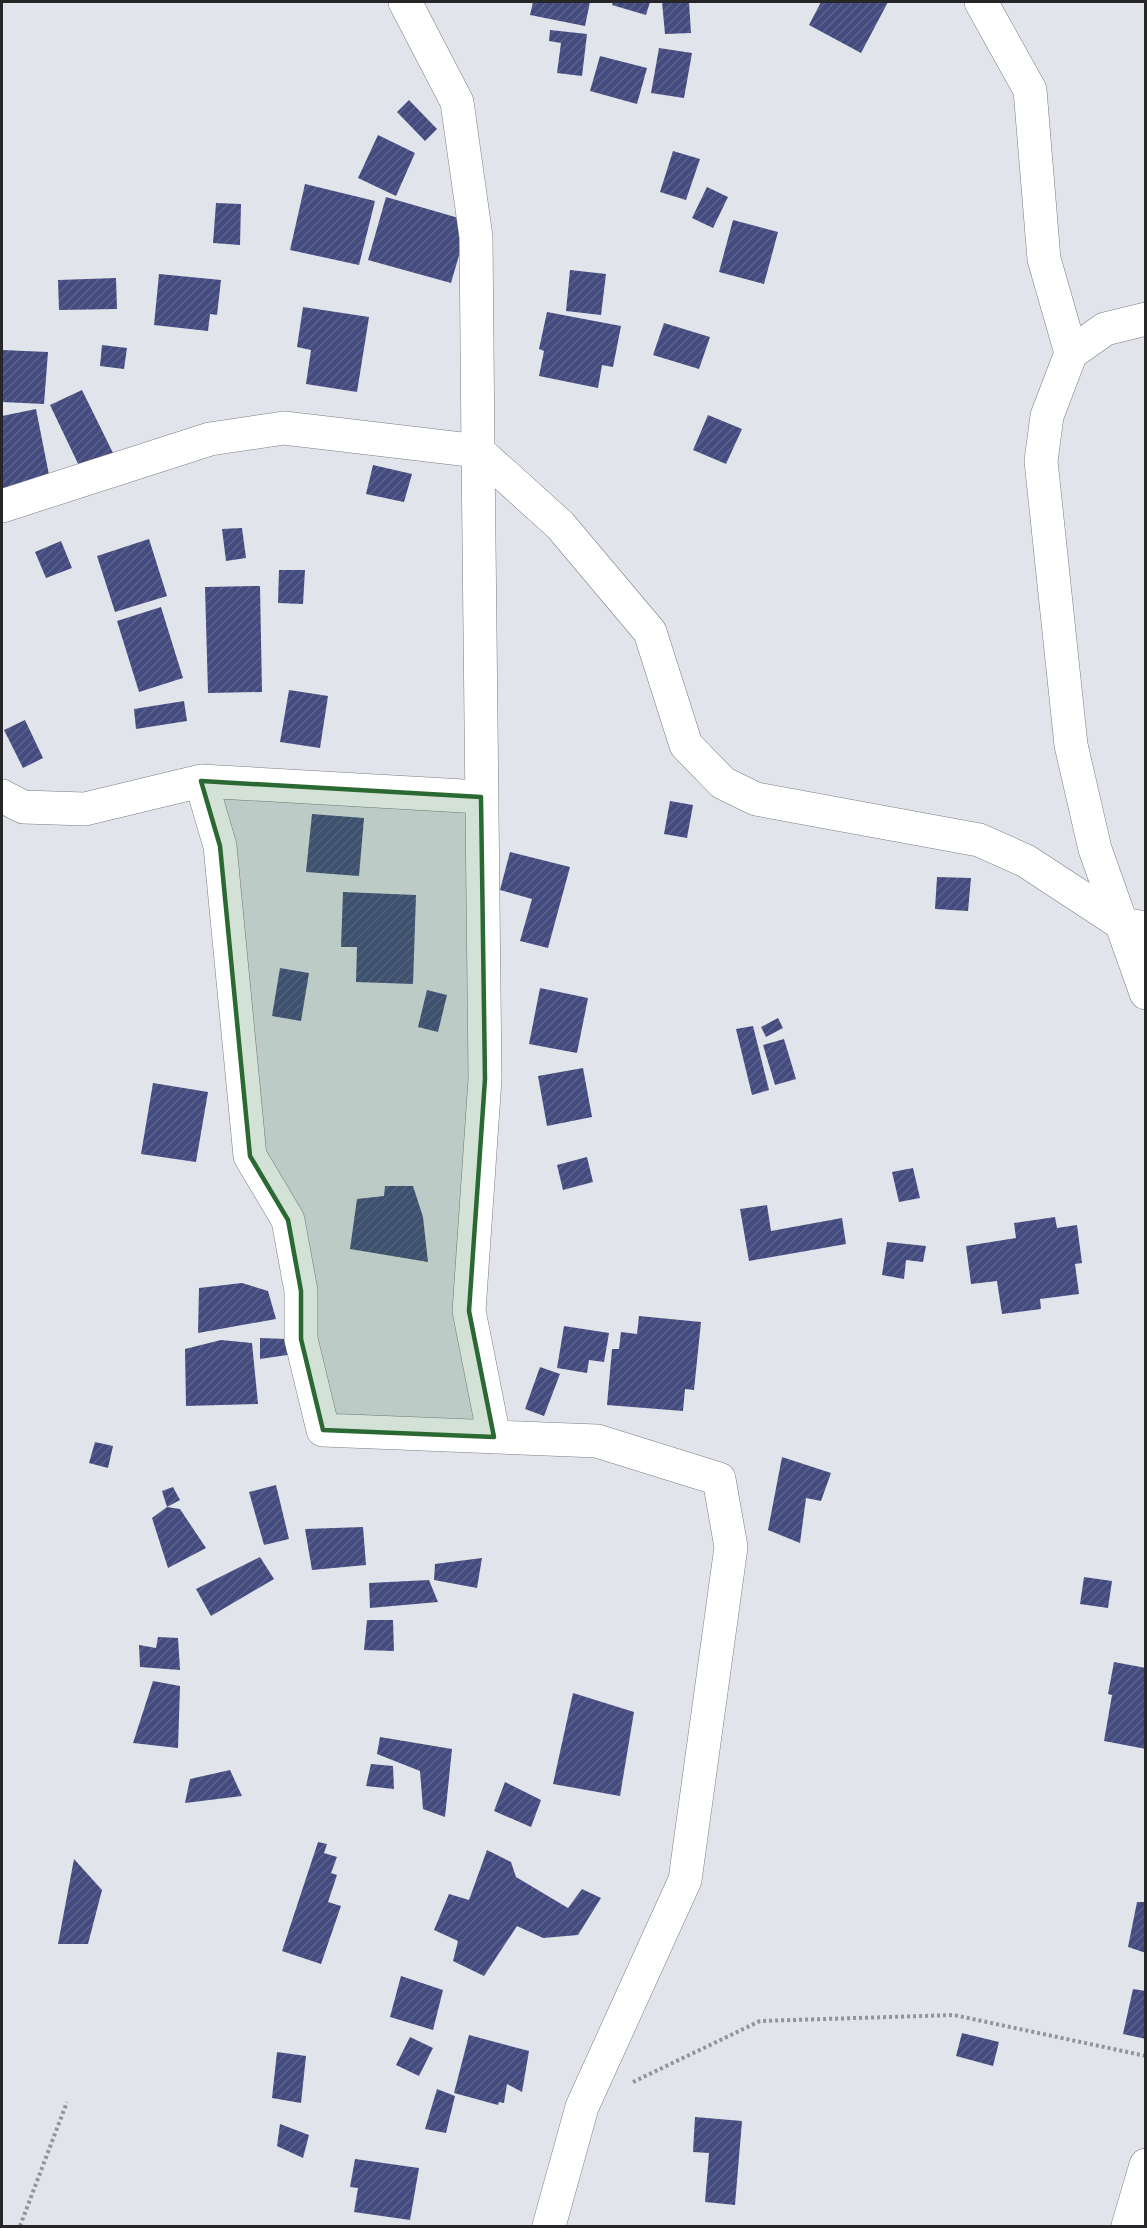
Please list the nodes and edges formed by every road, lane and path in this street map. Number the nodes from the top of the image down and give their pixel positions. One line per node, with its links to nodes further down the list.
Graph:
1 (405, 2): 5 (street)
2 (981, 2): 4 (street)
3 (1146, 319): 4 (street)
4 (1071, 353): 10 (street)
5 (478, 451): 6 (street); 9 (street); 10 (street)
6 (2, 506)
7 (201, 782): 8 (street); 9 (street); 12 (street)
8 (2, 796)
9 (481, 797): 12 (street)
10 (1134, 926): 11 (street)
11 (1146, 993)
12 (494, 1437): 15 (street)
13 (1146, 2056): 15 (path)
14 (67, 2102): 17 (path)
15 (582, 2107): 18 (street)
16 (1146, 2165): 19 (street)
17 (20, 2226)
18 (549, 2226)
19 (1128, 2226)

